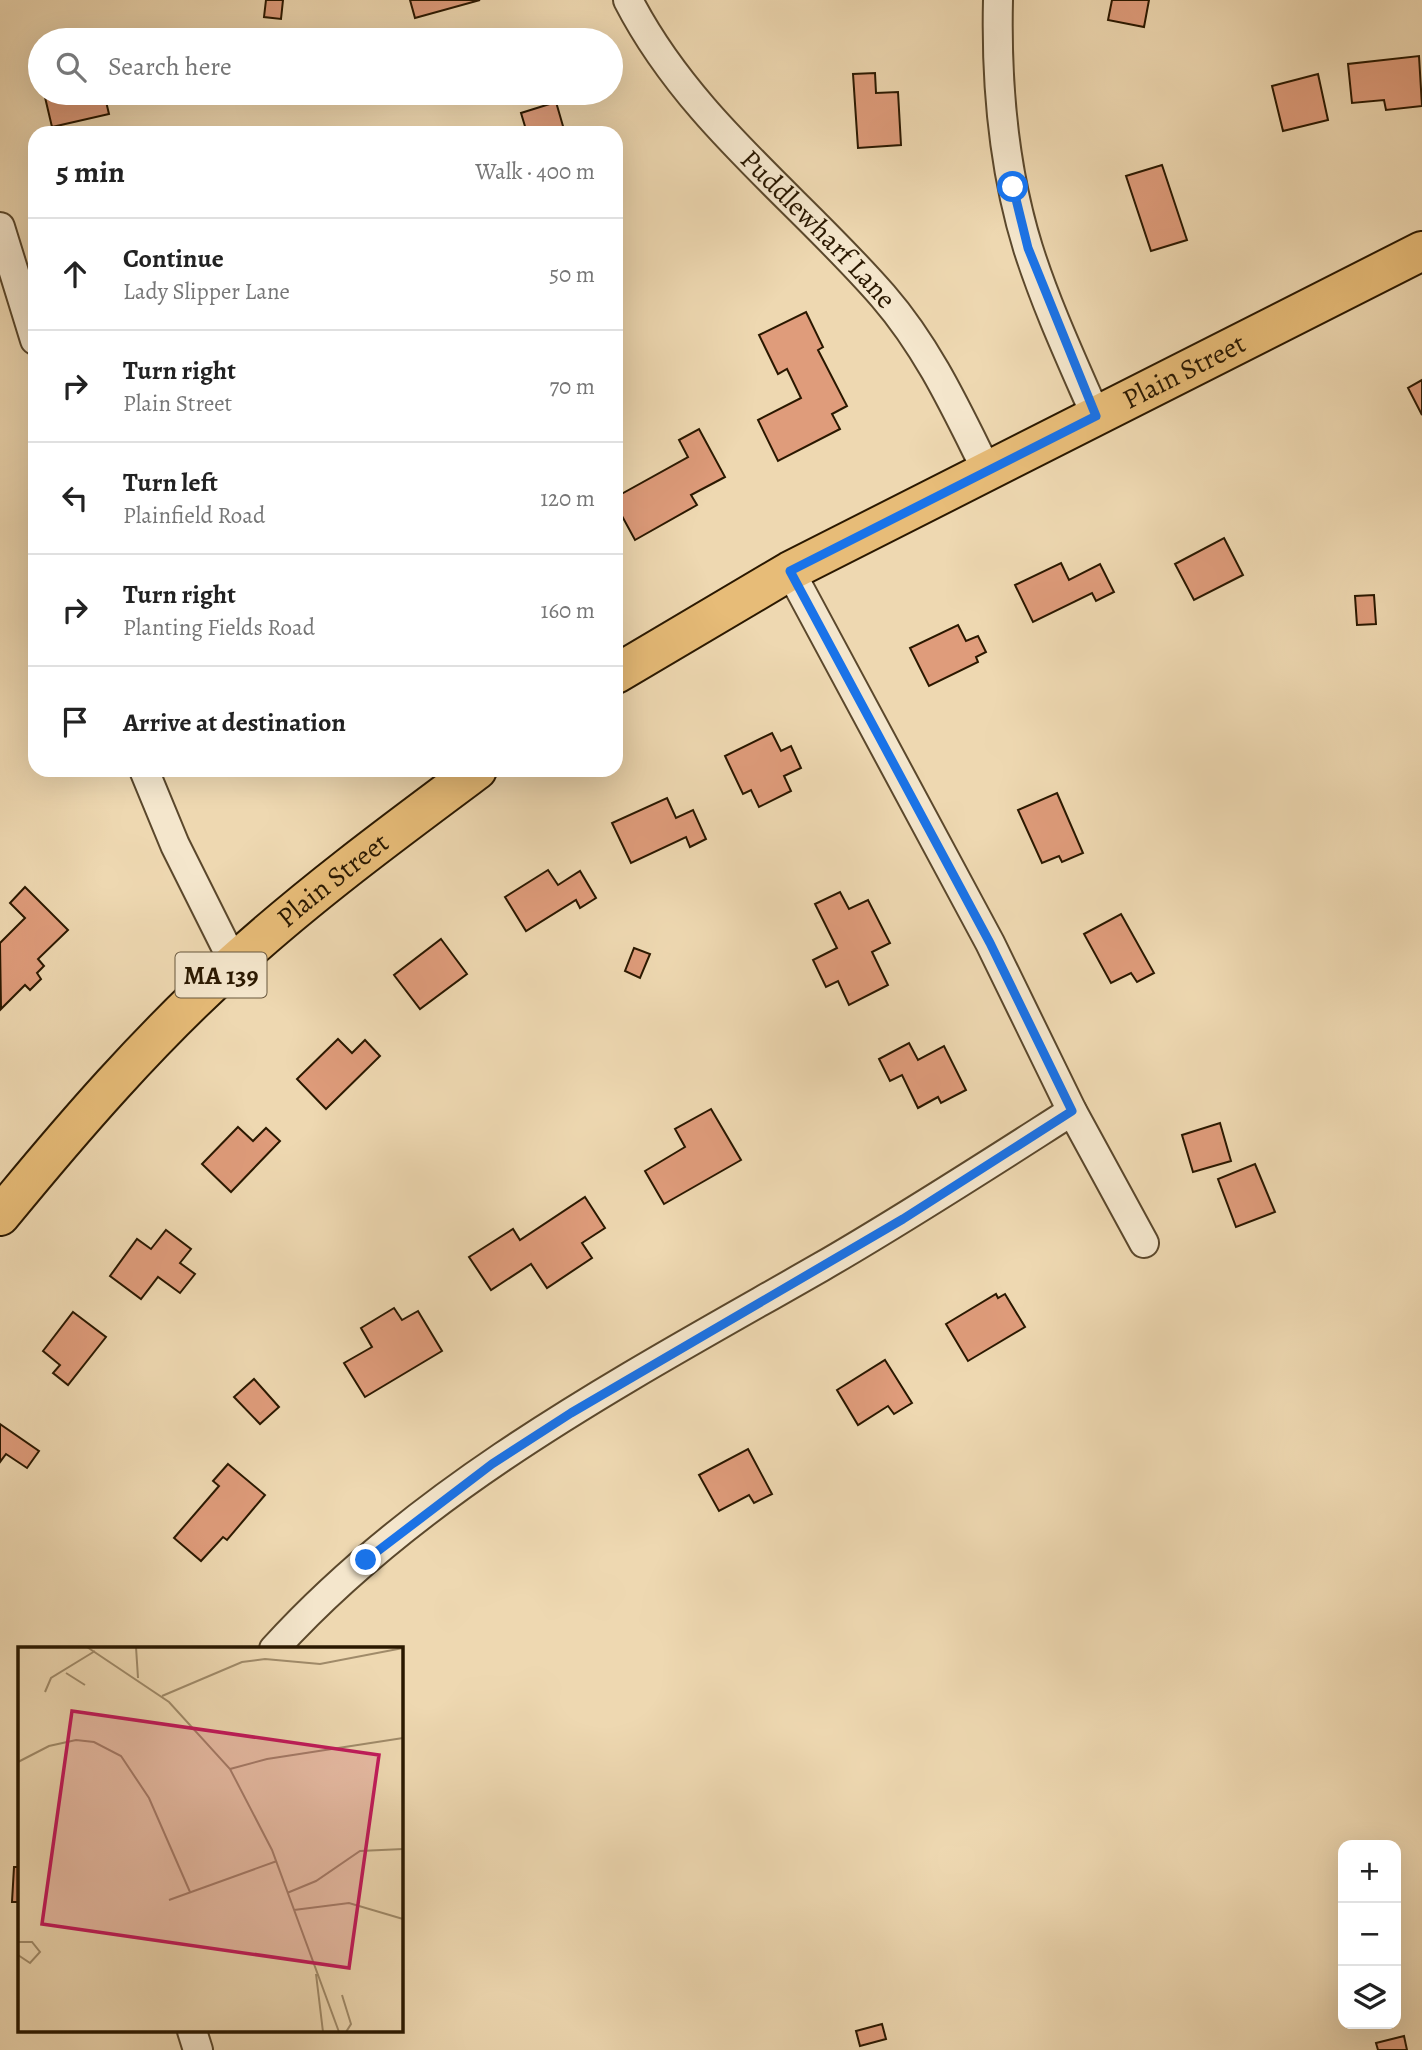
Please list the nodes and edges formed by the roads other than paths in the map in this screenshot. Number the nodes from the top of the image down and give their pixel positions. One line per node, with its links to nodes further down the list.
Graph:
1 (628, 0): 7 (street, Puddlewharf Lane)
2 (998, 0): 6 (street)
3 (0, 227): 5 (street)
4 (1422, 251): 6 (main road, Plain Street)
5 (28, 317)
6 (1096, 416): 7 (main road, Plain Street)
7 (988, 473): 8 (main road, Plain Street)
8 (790, 571): 9 (main road, Plain Street); 13 (street)
9 (623, 670)
10 (147, 777): 12 (street)
11 (468, 777): 12 (main road, Plain Street / MA 139)
12 (234, 962): 14 (main road, Plain Street / MA 139)
13 (1072, 1111): 15 (street); 16 (street)
14 (0, 1216)
15 (1144, 1243)
16 (276, 1647)
17 (192, 2032): 18 (street)
18 (198, 2050)

